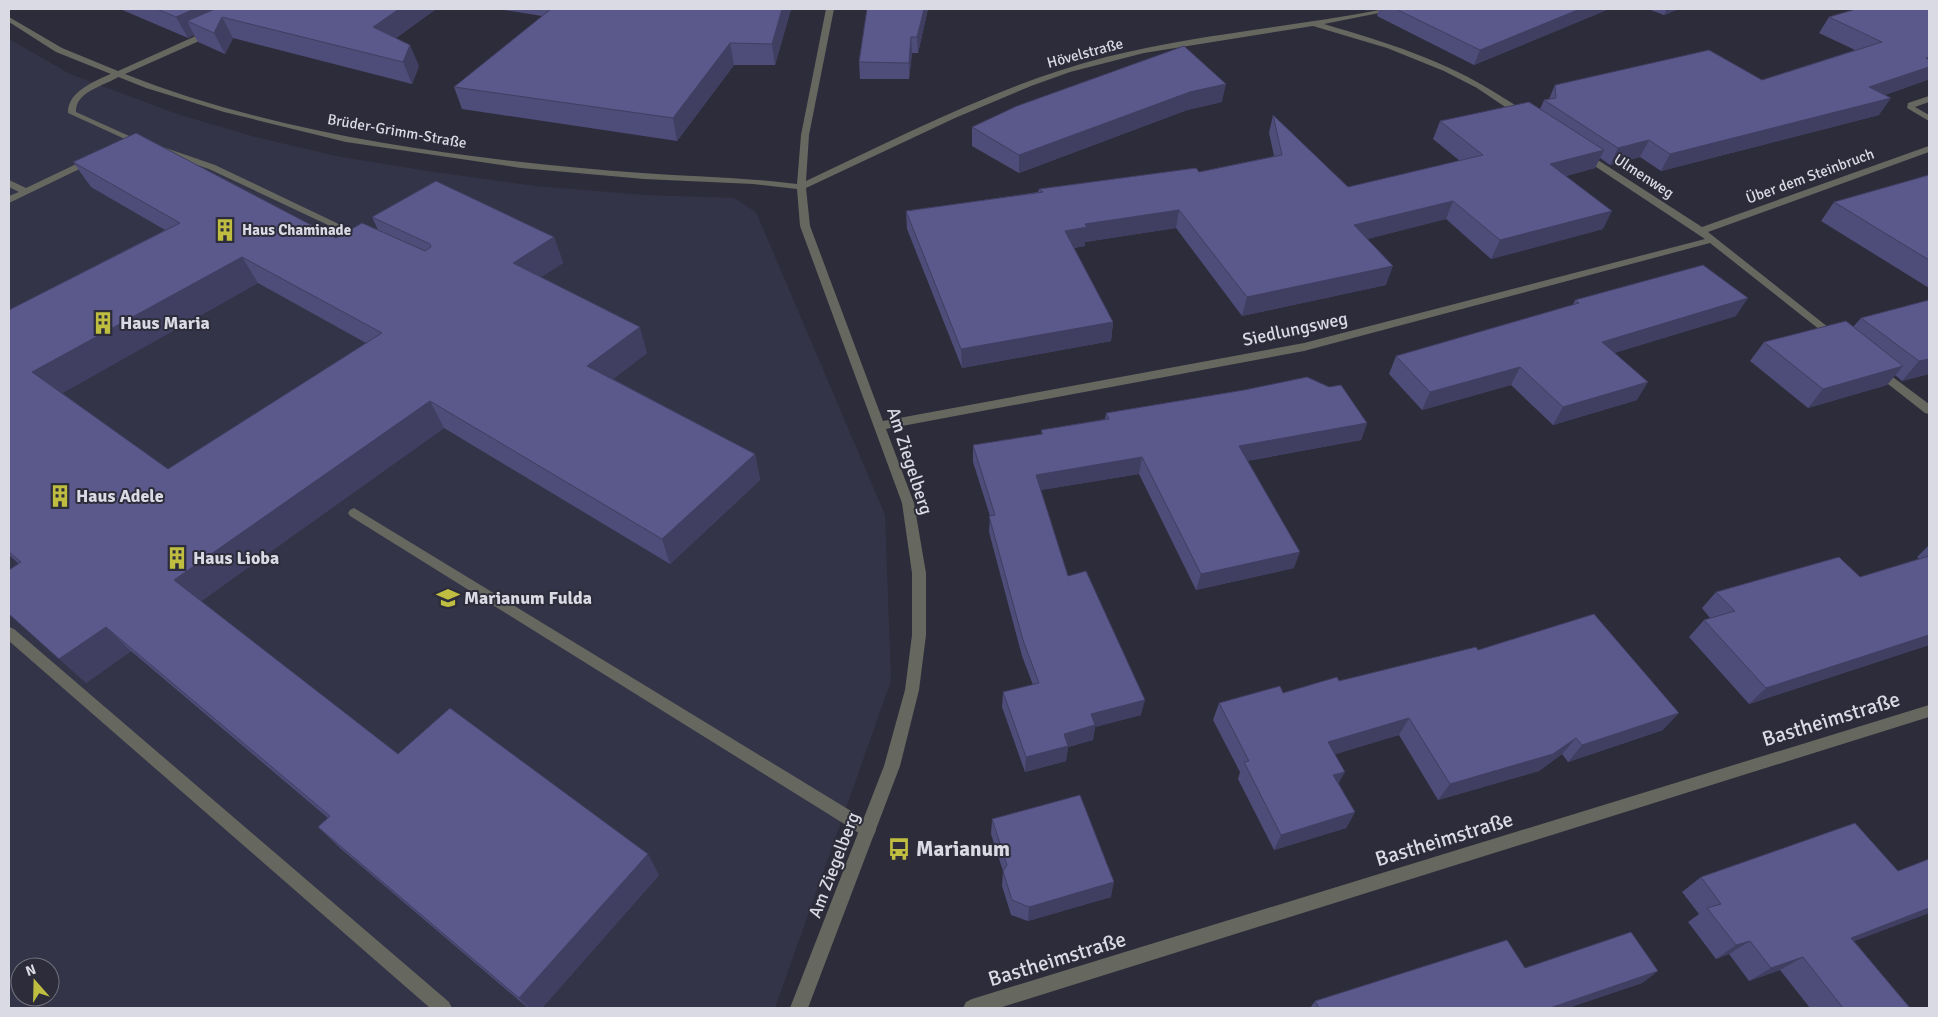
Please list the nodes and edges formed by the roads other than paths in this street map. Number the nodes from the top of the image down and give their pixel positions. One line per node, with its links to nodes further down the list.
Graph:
1 (830, 9): 16 (street, Am Ziegelberg)
2 (1395, 9): 4 (street, Hövelstraße)
3 (9, 19): 6 (street, Brüder-Grimm-Straße)
4 (1311, 23): 9 (street); 16 (street, Hövelstraße)
5 (218, 29): 6 (street)
6 (120, 74): 10 (street); 16 (street, Brüder-Grimm-Straße)
7 (1929, 99): 8 (street)
8 (1929, 118)
9 (1530, 119)
10 (143, 143): 11 (street); 21 (street)
11 (117, 148)
12 (1929, 149): 19 (street, Über dem Steinbruch)
13 (1578, 151): 19 (street, Ulmenweg)
14 (100, 156): 17 (street)
15 (9, 183): 17 (street)
16 (801, 188): 25 (street, Am Ziegelberg)
17 (26, 192): 18 (street)
18 (9, 200)
19 (1701, 232): 20 (street, Ulmenweg)
20 (1712, 240): 22 (street, Ulmenweg); 25 (street, Siedlungsweg)
21 (372, 243)
22 (1844, 344)
23 (1867, 362): 24 (street)
24 (1929, 410)
25 (880, 426): 29 (street, Am Ziegelberg)
26 (354, 513): 29 (street)
27 (9, 633): 30 (street)
28 (1929, 711): 32 (street, Bastheimstraße)
29 (868, 830): 31 (street, Am Ziegelberg)
30 (443, 1008)
31 (799, 1008)
32 (972, 1008)

